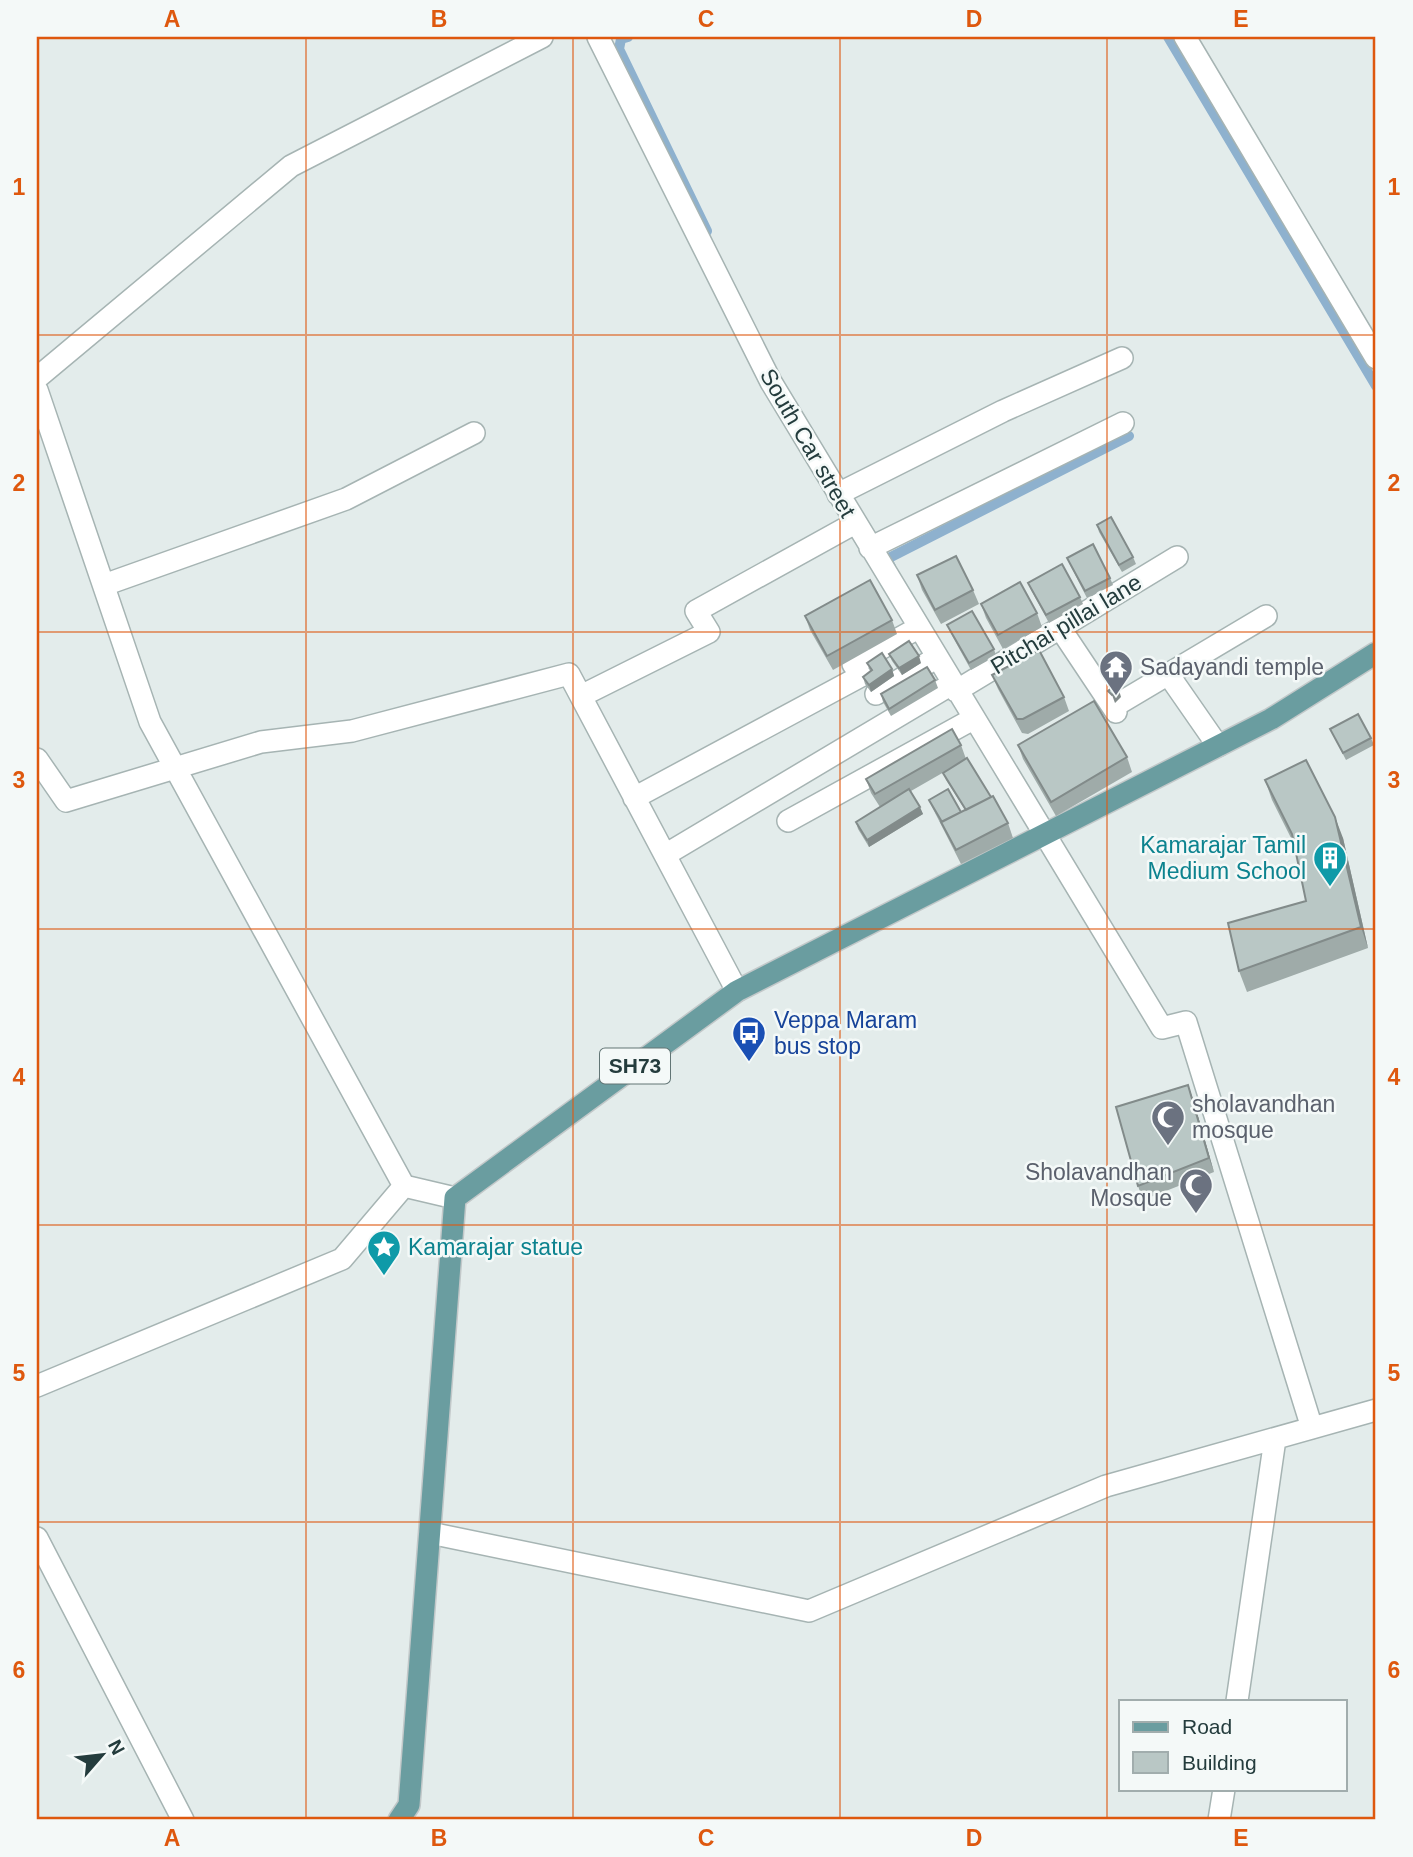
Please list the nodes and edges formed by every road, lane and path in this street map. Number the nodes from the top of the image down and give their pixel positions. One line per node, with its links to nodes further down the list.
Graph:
1 (542, 37): 6 (street)
2 (598, 37): 10 (street, South Car street)
3 (1185, 37): 5 (street)
4 (1122, 358): 10 (street)
5 (1376, 358)
6 (37, 378)
7 (37, 390): 14 (street)
8 (1123, 423): 12 (street)
9 (474, 433): 14 (street)
10 (838, 494): 11 (street, South Car street)
11 (855, 523): 12 (street, South Car street); 23 (street)
12 (870, 548): 16 (street, South Car street)
13 (1177, 557): 17 (street, Pitchai pillai lane)
14 (104, 585): 27 (street)
15 (1266, 616): 20 (street)
16 (918, 628): 19 (street, South Car street); 28 (street)
17 (1059, 628): 20 (street, Pitchai pillai lane); 21 (street, Pitchai pillai lane)
18 (1376, 653): 25 (main road, SH73)
19 (936, 658): 21 (street, South Car street); 22 (street)
20 (1168, 674): 25 (street)
21 (954, 688): 24 (street, South Car street); 31 (street, Pitchai pillai lane)
22 (876, 694)
23 (581, 696): 27 (street); 28 (street)
24 (973, 719): 29 (street); 30 (street, South Car street)
25 (1218, 746): 30 (main road, SH73)
26 (37, 759): 27 (street)
27 (174, 766): 33 (street)
28 (634, 798): 31 (street)
29 (788, 821)
30 (1044, 835): 32 (main road, SH73); 37 (street, South Car street)
31 (665, 855): 32 (street)
32 (737, 991): 34 (main road, SH73)
33 (404, 1186): 34 (street); 35 (street)
34 (454, 1198): 39 (main road)
35 (37, 1386)
36 (1376, 1410): 37 (street)
37 (1312, 1428): 38 (street)
38 (1275, 1439): 39 (street); 41 (street)
39 (430, 1532): 44 (main road)
40 (37, 1538): 43 (street)
41 (1237, 1700)
42 (1224, 1790): 45 (street)
43 (183, 1820)
44 (399, 1820)
45 (1219, 1820)

